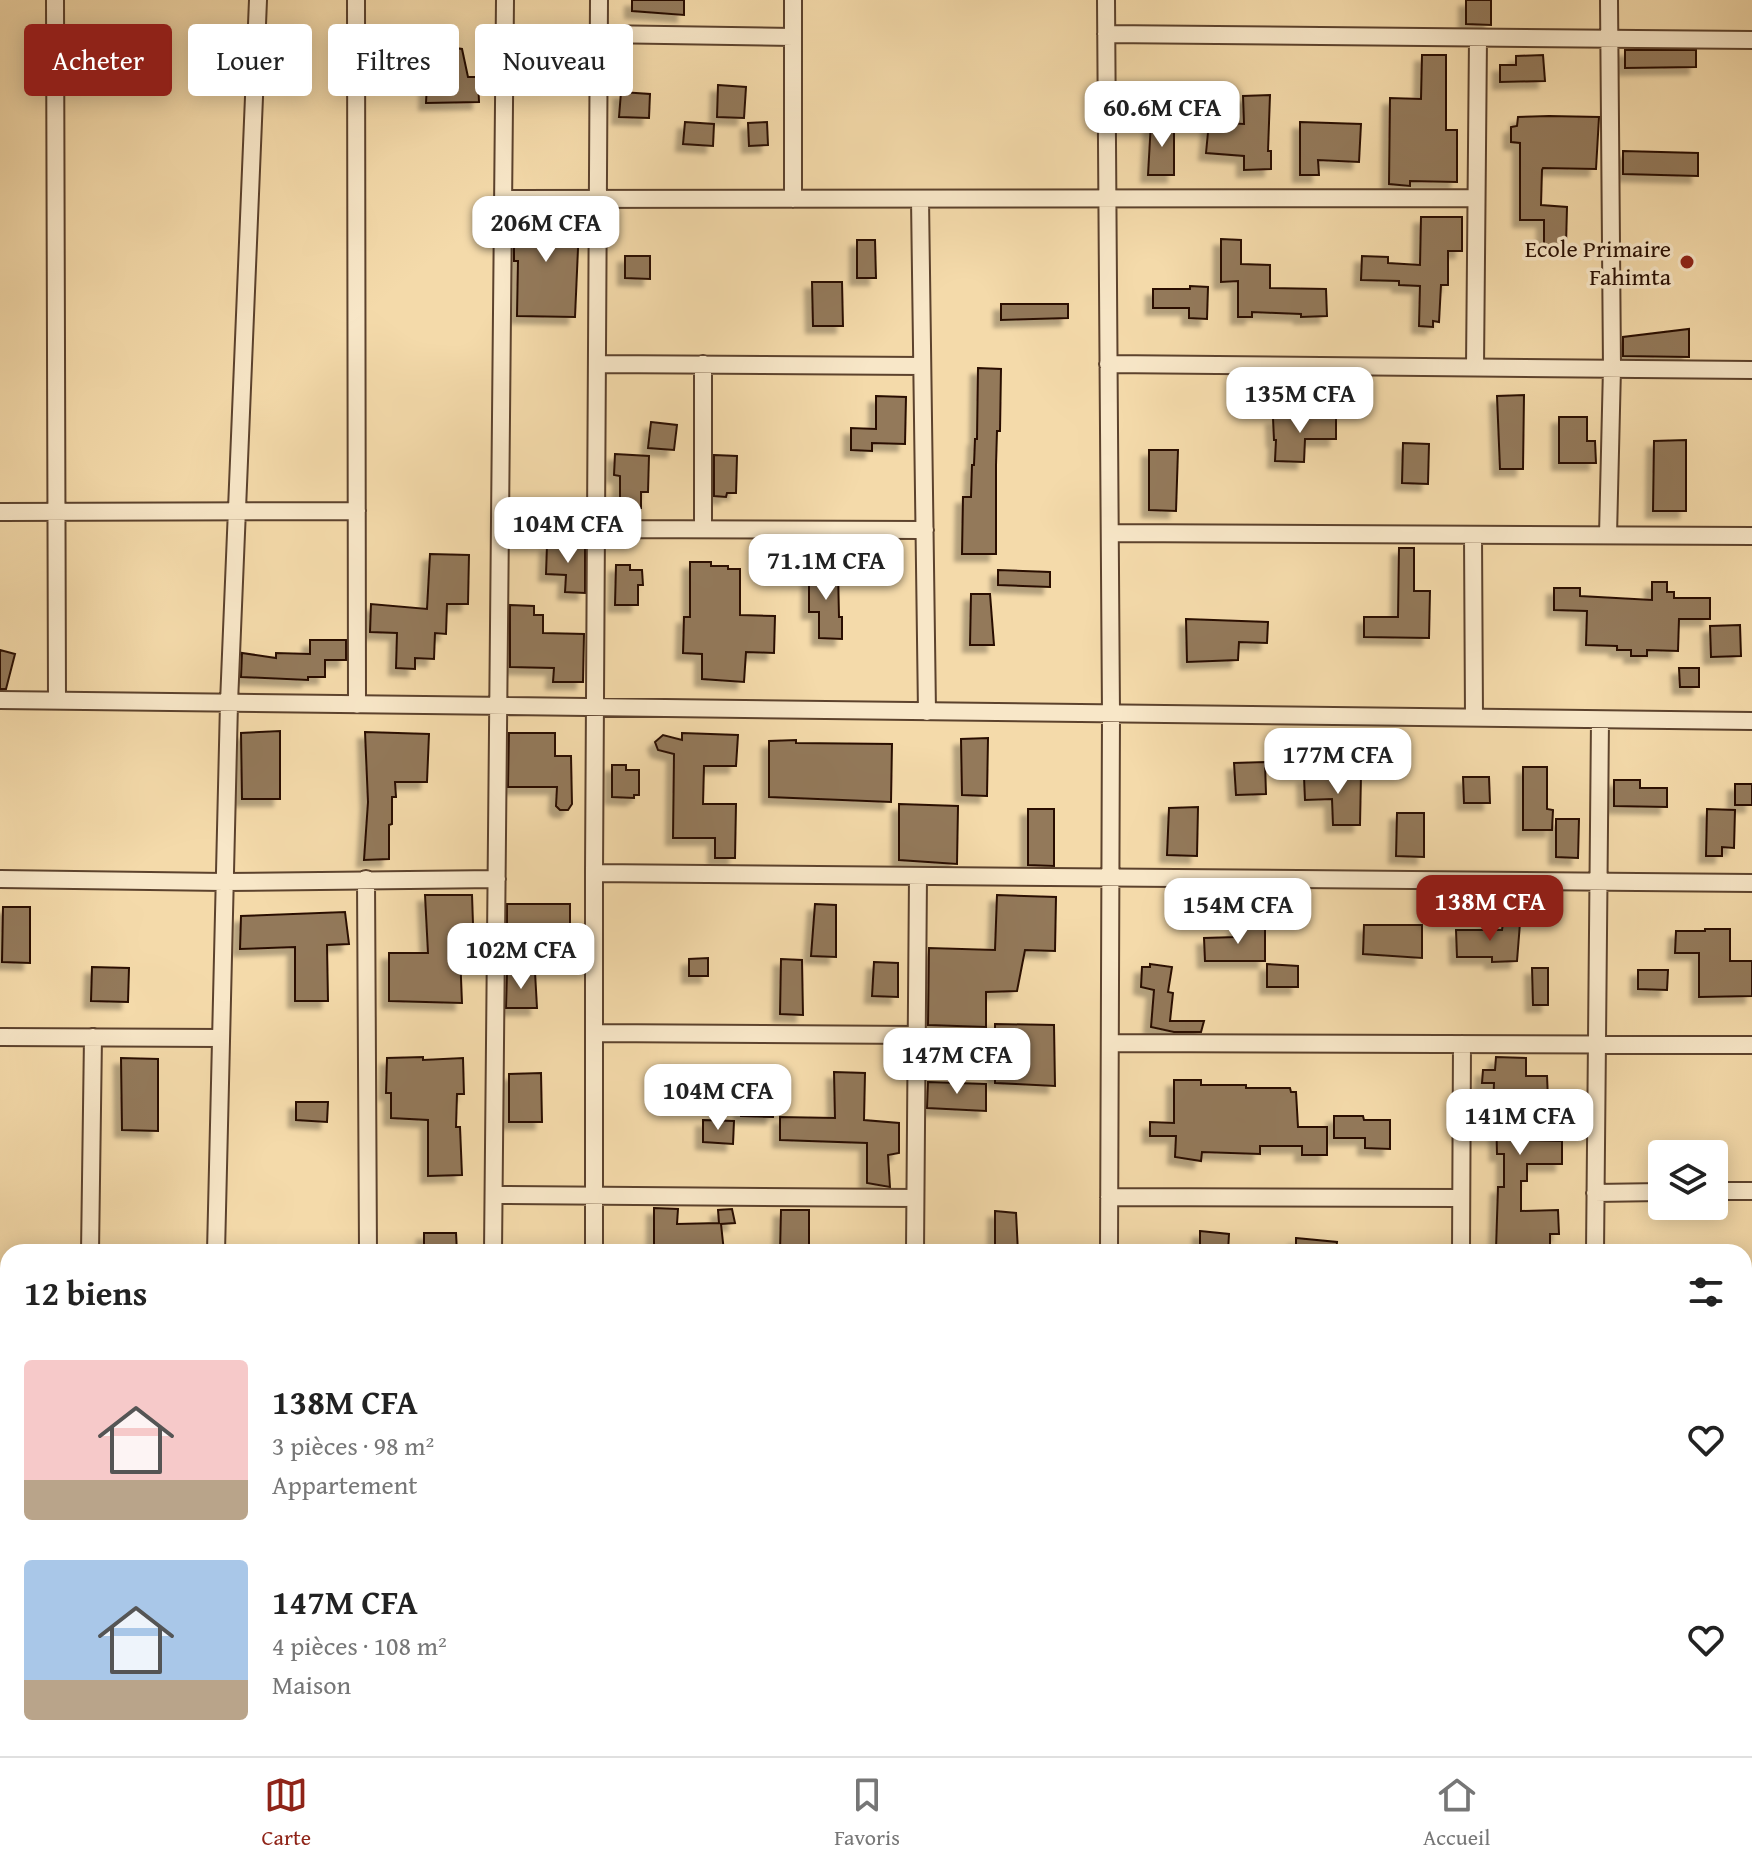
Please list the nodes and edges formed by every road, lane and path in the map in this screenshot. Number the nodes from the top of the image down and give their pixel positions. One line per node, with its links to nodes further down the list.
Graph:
1 (55, 0): 33 (street)
2 (258, 0): 30 (street)
3 (356, 0): 31 (street)
4 (505, 0): 18 (street)
5 (599, 0): 9 (street)
6 (793, 0): 12 (street)
7 (1106, 0): 10 (street)
8 (1609, 0): 14 (street)
9 (599, 24)
10 (1106, 34): 13 (street); 22 (street)
11 (633, 35): 12 (street)
12 (793, 37): 20 (street)
13 (1478, 38): 14 (street); 17 (street)
14 (1609, 39): 15 (street); 28 (street)
15 (1752, 40)
16 (599, 96): 19 (street)
17 (1476, 198): 22 (street); 27 (street)
18 (504, 199): 19 (street); 45 (street)
19 (598, 199): 20 (street); 23 (street)
20 (793, 199): 21 (street)
21 (920, 199): 22 (street); 26 (street)
22 (1107, 199): 25 (street)
23 (597, 364): 24 (street); 34 (street)
24 (703, 364): 26 (street); 35 (street)
25 (1108, 364): 27 (street); 37 (street)
26 (922, 366): 36 (street)
27 (1475, 367): 28 (street)
28 (1612, 368): 29 (street); 39 (street)
29 (1752, 370)
30 (236, 511): 31 (street); 33 (street); 43 (street)
31 (357, 511): 44 (street)
32 (0, 512): 33 (street)
33 (57, 512): 42 (street)
34 (596, 529): 35 (street); 46 (street)
35 (703, 529): 36 (street)
36 (925, 530): 47 (street)
37 (1110, 533): 38 (street); 48 (street)
38 (1473, 535): 39 (street); 49 (street)
39 (1608, 535): 40 (street)
40 (1752, 536)
41 (0, 700): 42 (street)
42 (57, 701): 43 (street)
43 (229, 703): 44 (street); 59 (street)
44 (357, 705): 45 (street)
45 (499, 707): 46 (street); 57 (street)
46 (595, 708): 47 (street); 52 (street)
47 (927, 712): 48 (street)
48 (1111, 714): 49 (street); 54 (street)
49 (1474, 718): 50 (street)
50 (1600, 720): 51 (street); 58 (street)
51 (1752, 721)
52 (594, 873): 53 (street); 61 (street)
53 (918, 876): 54 (street); 62 (street)
54 (1110, 877): 58 (street); 66 (street)
55 (0, 879): 59 (street)
56 (366, 879): 57 (street); 59 (street); 81 (street)
57 (497, 879): 74 (street)
58 (1598, 881): 60 (street); 69 (street)
59 (224, 882): 65 (street)
60 (1752, 883)
61 (594, 1033): 62 (street); 75 (street)
62 (917, 1035): 77 (street)
63 (0, 1037): 64 (street)
64 (93, 1037): 65 (street); 79 (street)
65 (221, 1038): 80 (street)
66 (1110, 1043): 67 (street); 76 (street)
67 (1462, 1044): 69 (street); 78 (street)
68 (1752, 1045): 69 (street)
69 (1597, 1046): 73 (street)
70 (1728, 1191): 71 (street)
71 (1752, 1191)
72 (1648, 1192): 73 (street)
73 (1595, 1193): 87 (street)
74 (494, 1195): 75 (street); 82 (street)
75 (594, 1196): 77 (street); 83 (street)
76 (1109, 1197): 78 (street); 85 (street)
77 (915, 1198): 84 (street)
78 (1461, 1198): 86 (street)
79 (90, 1244)
80 (216, 1244)
81 (368, 1244)
82 (493, 1244)
83 (594, 1244)
84 (915, 1244)
85 (1109, 1244)
86 (1461, 1244)
87 (1595, 1244)

